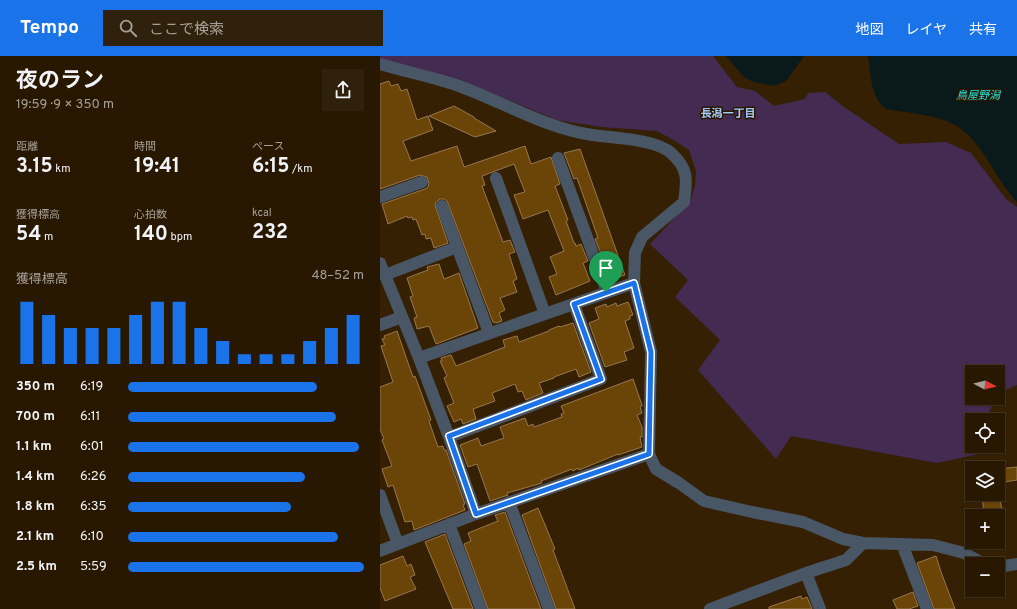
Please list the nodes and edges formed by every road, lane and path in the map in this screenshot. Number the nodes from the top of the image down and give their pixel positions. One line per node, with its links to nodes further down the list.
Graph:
1 (380, 64): 10 (street)
2 (558, 158): 11 (street)
3 (496, 178): 13 (street)
4 (422, 182): 5 (street)
5 (380, 197)
6 (442, 206): 7 (street)
7 (457, 247): 9 (street); 16 (street)
8 (380, 263): 9 (street)
9 (385, 275): 14 (street)
10 (634, 283): 11 (street); 19 (street)
11 (606, 292): 12 (street)
12 (574, 304): 13 (street); 18 (street)
13 (545, 314): 16 (street)
14 (402, 317): 15 (street); 17 (street)
15 (380, 325)
16 (490, 333): 17 (street)
17 (419, 358): 18 (street)
18 (449, 436): 22 (street)
19 (649, 454): 21 (street); 24 (street)
20 (380, 495): 25 (street)
21 (510, 502): 22 (street); 33 (street)
22 (476, 514): 23 (street)
23 (449, 524): 25 (street); 32 (street)
24 (863, 543): 26 (street); 31 (street)
25 (398, 544): 27 (street)
26 (902, 544): 28 (street); 36 (street)
27 (380, 551)
28 (971, 557)
29 (1017, 564): 30 (street)
30 (1005, 566)
31 (806, 573): 34 (street); 35 (street)
32 (481, 609)
33 (549, 609)
34 (710, 609)
35 (820, 609)
36 (927, 609)

